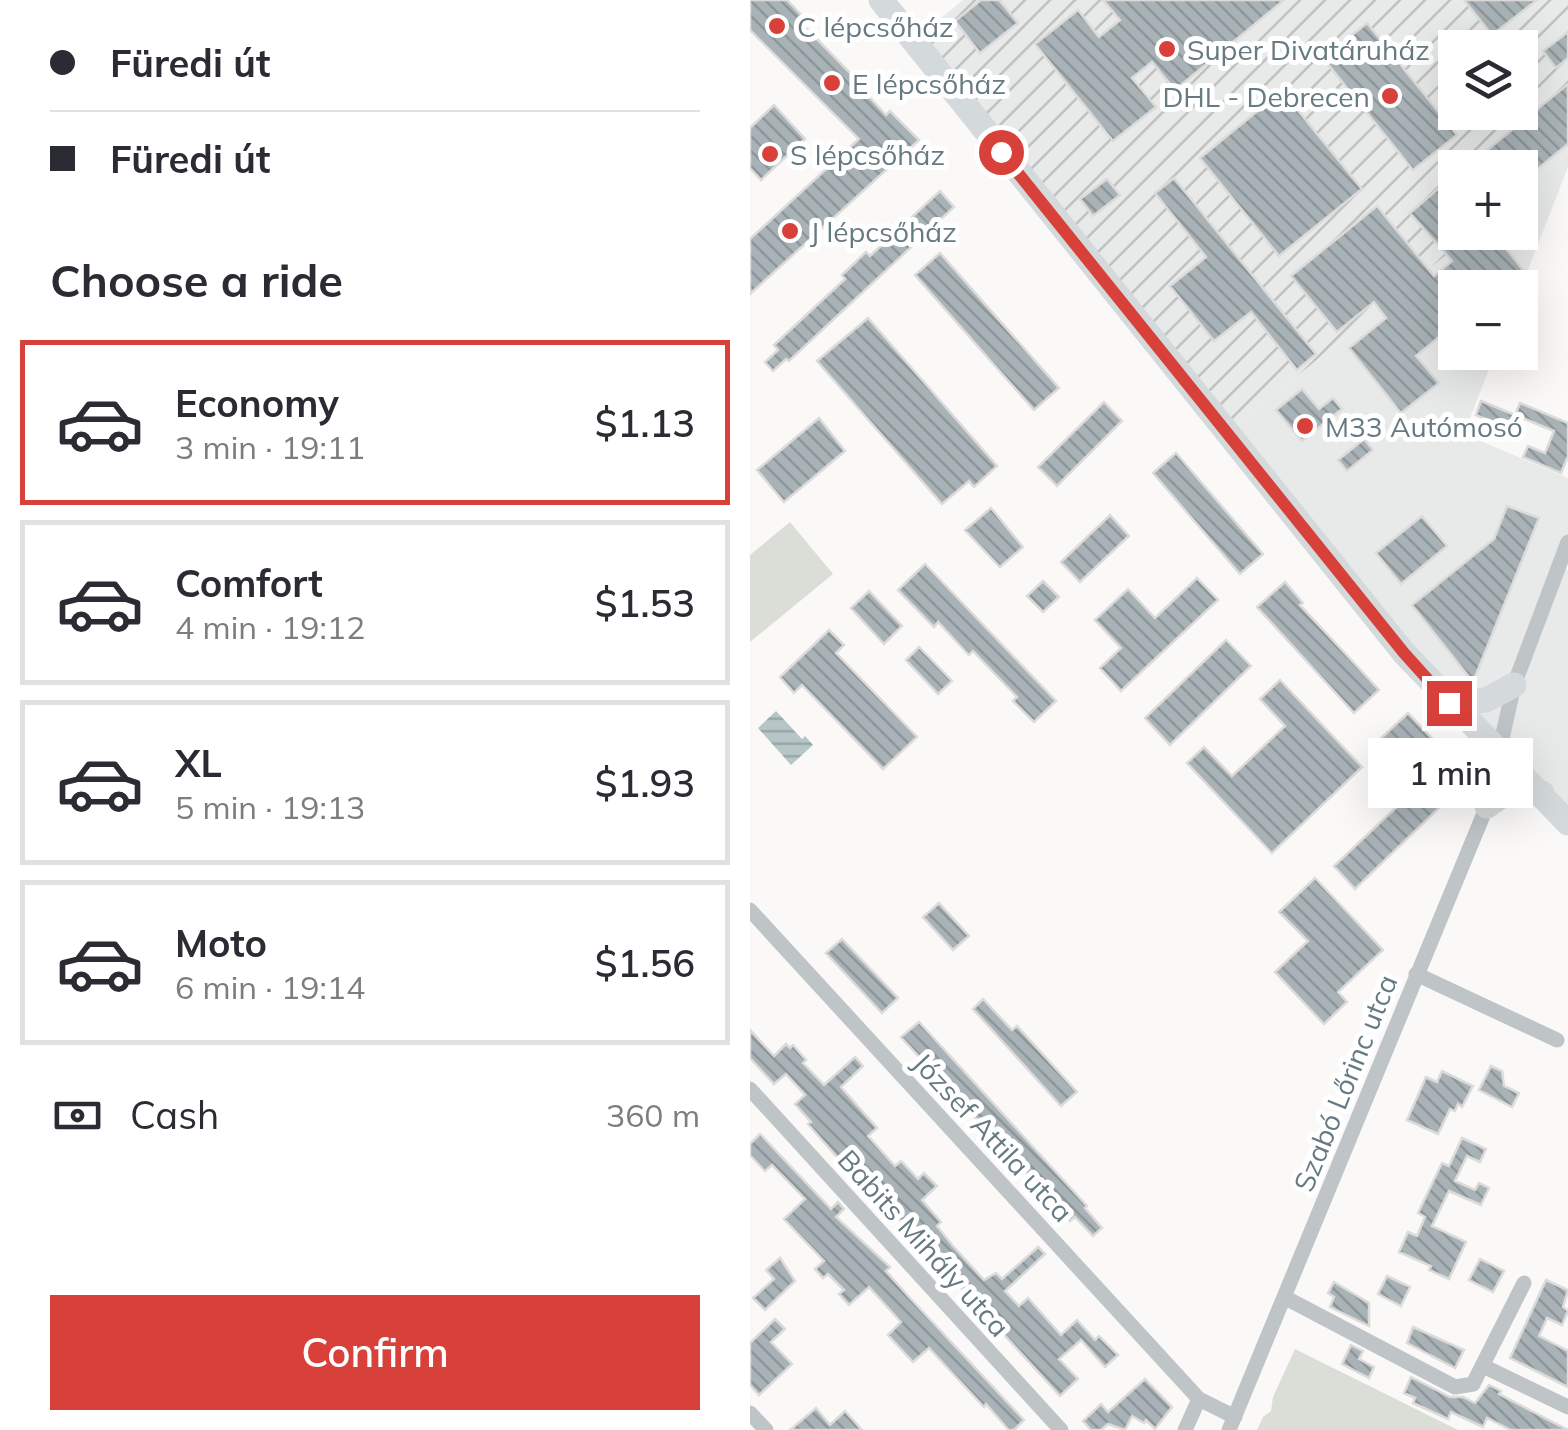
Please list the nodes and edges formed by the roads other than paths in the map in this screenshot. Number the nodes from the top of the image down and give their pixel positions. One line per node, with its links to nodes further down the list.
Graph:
1 (881, 0): 4 (main road)
2 (1568, 542): 3 (street, Szabó Lőrinc utca)
3 (1514, 685): 4 (main road); 5 (street, Szabó Lőrinc utca)
4 (1449, 703): 5 (main road)
5 (1500, 752): 6 (main road); 7 (street, Szabó Lőrinc utca)
6 (1542, 794): 7 (main road); 8 (main road)
7 (1487, 806): 10 (street, Szabó Lőrinc utca)
8 (1568, 823)
9 (750, 910): 18 (street, József Attila utca)
10 (1416, 974): 11 (street); 16 (street, Szabó Lőrinc utca)
11 (1558, 1040)
12 (750, 1089): 13 (street, Babits Mihály utca)
13 (764, 1104): 14 (street); 23 (street, Babits Mihály utca)
14 (750, 1117)
15 (1524, 1283): 17 (street)
16 (1284, 1297): 17 (street); 21 (street, Szabó Lőrinc utca)
17 (1483, 1366): 19 (street)
18 (1200, 1399): 21 (street); 24 (street)
19 (1568, 1407)
20 (750, 1413): 22 (street)
21 (1232, 1423)
22 (766, 1430)
23 (1061, 1430)
24 (1185, 1430)

